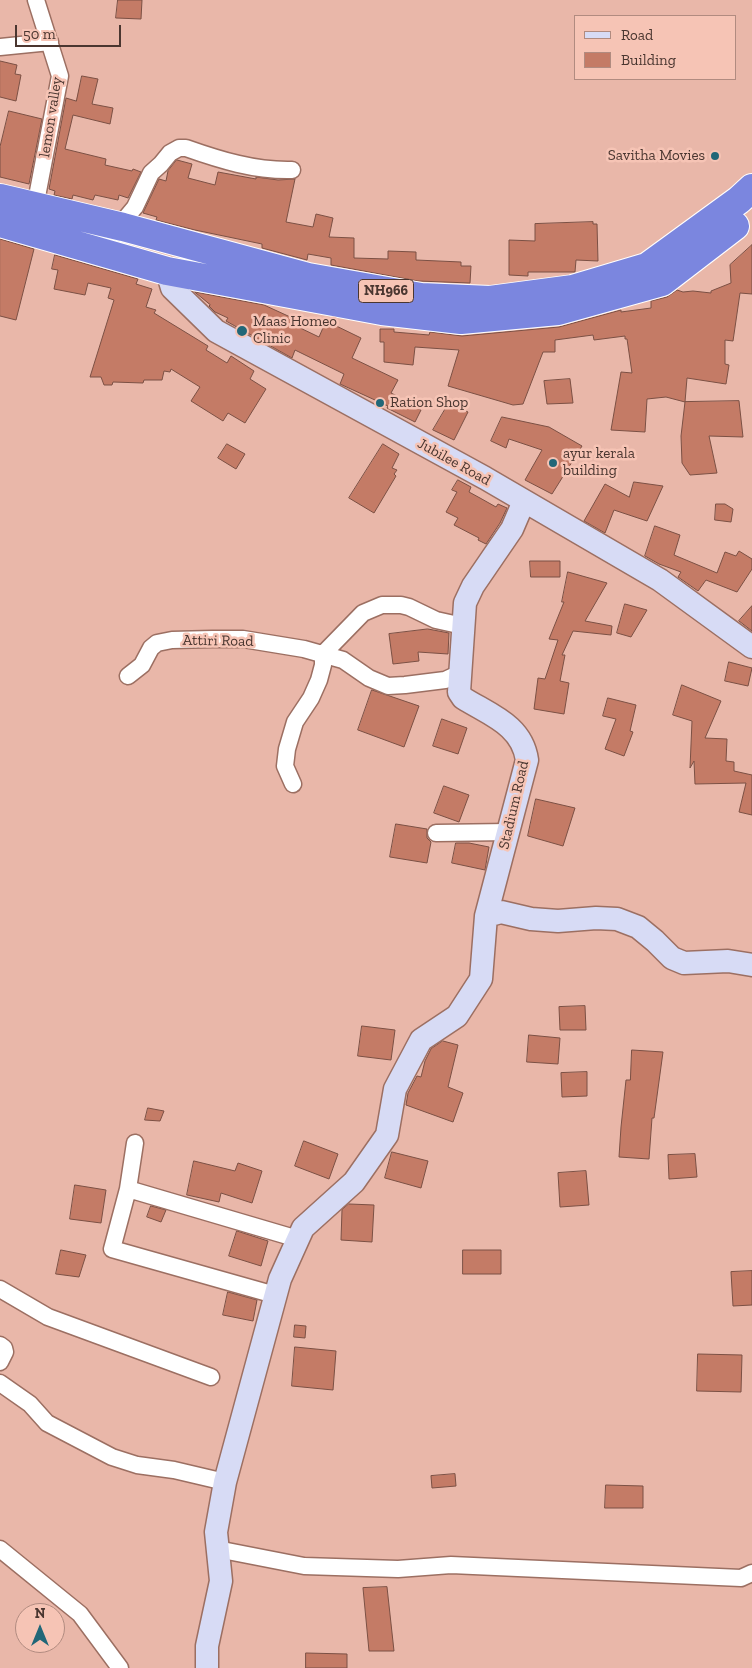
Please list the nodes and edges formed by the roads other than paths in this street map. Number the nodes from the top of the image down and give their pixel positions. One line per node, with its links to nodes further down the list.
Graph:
1 (36, 0): 2 (street, lemon valley)
2 (50, 42): 3 (street); 7 (street, lemon valley)
3 (0, 47)
4 (292, 170): 10 (street)
5 (752, 188): 11 (highway, NH966)
6 (0, 198): 7 (highway, NH966)
7 (35, 208): 10 (highway, NH966)
8 (752, 213): 12 (highway, NH966)
9 (0, 223): 12 (highway, NH966)
10 (123, 227): 11 (highway, NH966)
11 (176, 242): 12 (highway)
12 (167, 271): 13 (street, Jubilee Road)
13 (524, 501): 14 (street, Stadium Road); 15 (street, Jubilee Road)
14 (463, 626): 16 (street); 17 (street, Stadium Road)
15 (752, 647)
16 (323, 654): 17 (street, Attiri Road); 18 (street, Attiri Road); 19 (street)
17 (460, 674): 20 (street, Stadium Road)
18 (128, 676)
19 (293, 784)
20 (509, 832): 21 (street); 22 (street, Stadium Road)
21 (436, 833)
22 (486, 916): 23 (street); 26 (street, Stadium Road)
23 (752, 965)
24 (134, 1143): 25 (street)
25 (128, 1189): 26 (street); 28 (street)
26 (298, 1239): 28 (street, Stadium Road)
27 (0, 1289): 31 (street)
28 (275, 1295): 33 (street, Stadium Road)
29 (0, 1344): 30 (street)
30 (0, 1362)
31 (211, 1377)
32 (0, 1383): 33 (street)
33 (225, 1482): 35 (street, Stadium Road)
34 (0, 1549): 37 (street)
35 (218, 1549): 36 (street); 38 (street, Stadium Road)
36 (752, 1573)
37 (120, 1668)
38 (208, 1668)

